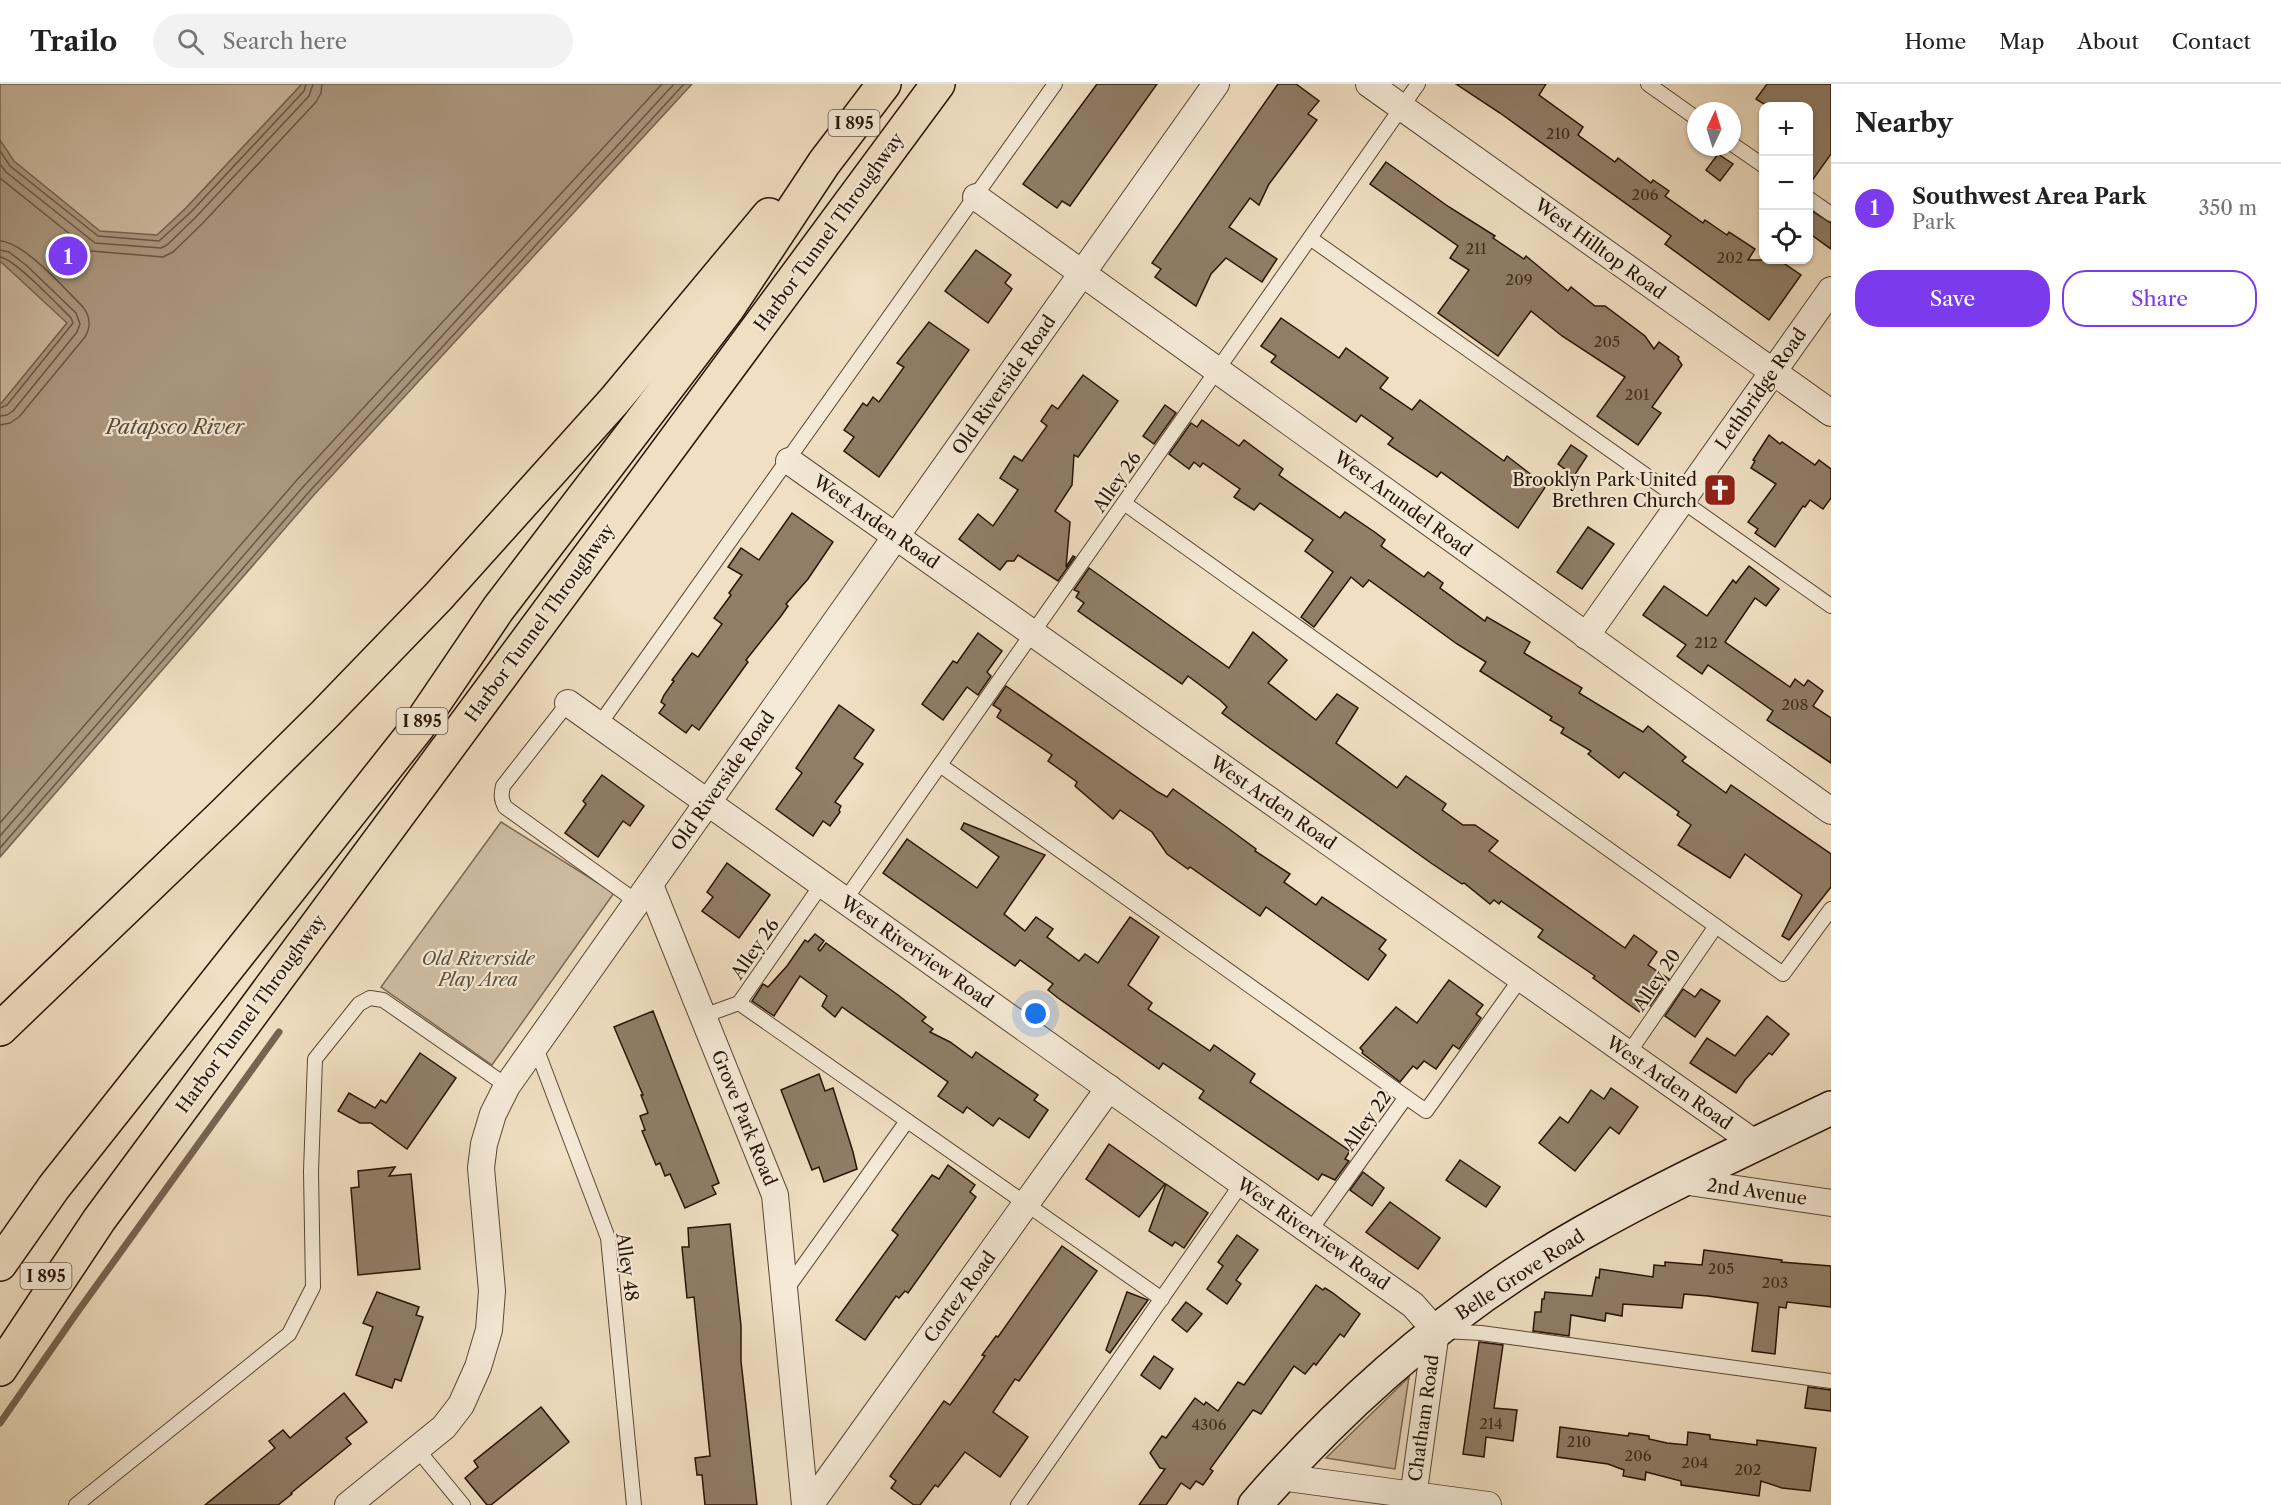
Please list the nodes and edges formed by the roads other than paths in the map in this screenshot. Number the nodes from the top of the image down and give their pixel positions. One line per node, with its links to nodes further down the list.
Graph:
1 (884, 84): 11 (highway, Harbor Tunnel Throughway / I 895)
2 (938, 84): 55 (highway, Harbor Tunnel Throughway / I 895)
3 (1055, 84): 13 (lane)
4 (1216, 84): 17 (street, Old Riverside Road)
5 (1369, 84): 8 (street, West Hilltop Road)
6 (1418, 84): 8 (lane, Alley 26)
7 (1648, 84): 9 (lane)
8 (1402, 107): 16 (lane, Alley 26); 20 (street, West Hilltop Road)
9 (1687, 112)
10 (1741, 150): 12 (lane)
11 (825, 163): 42 (highway, Harbor Tunnel Throughway); 57 (highway, Harbor Tunnel Throughway / I 895)
12 (1759, 163)
13 (976, 196): 17 (street, West Arundel Road); 22 (lane)
14 (1813, 201): 15 (lane)
15 (1831, 214)
16 (1310, 238): 19 (lane, Alley 26); 23 (lane)
17 (1082, 274): 19 (street, West Arundel Road); 25 (street, Old Riverside Road)
18 (1831, 290): 20 (street, Lethbridge Road)
19 (1217, 370): 24 (lane, Alley 26); 28 (street, West Arundel Road)
20 (1773, 372): 21 (street, West Hilltop Road); 23 (street, Lethbridge Road)
21 (1831, 413)
22 (789, 461): 25 (street, West Arden Road); 30 (lane)
23 (1682, 501): 26 (lane); 28 (street, Lethbridge Road)
24 (1124, 503): 27 (lane, Alley 26); 38 (lane)
25 (896, 536): 27 (street, West Arden Road); 32 (street, Old Riverside Road)
26 (1831, 606)
27 (1033, 633): 31 (lane, Alley 26); 39 (street, West Arden Road)
28 (1586, 636): 33 (street, West Arundel Road)
29 (568, 704): 30 (street, West Riverview Road); 35 (lane)
30 (599, 725): 32 (street, West Riverview Road)
31 (940, 765): 36 (lane, Alley 26); 47 (lane)
32 (708, 803): 34 (street, West Riverview Road); 35 (street, Old Riverside Road)
33 (1831, 811)
34 (822, 884): 36 (street, West Riverview Road); 40 (lane, Alley 26)
35 (643, 894): 41 (street, Grove Park Road); 43 (street, Old Riverside Road)
36 (845, 900): 46 (street, West Riverview Road)
37 (1831, 909): 38 (lane)
38 (1716, 926): 44 (lane, Alley 20)
39 (1521, 978): 44 (street, West Arden Road); 47 (lane, Alley 22)
40 (739, 1003): 41 (lane, Alley 26); 49 (lane)
41 (703, 1016): 58 (street, Grove Park Road)
42 (0, 1029)
43 (536, 1045): 45 (street, Old Riverside Road); 70 (lane, Alley 48)
44 (1628, 1054): 50 (street, West Arden Road)
45 (507, 1086): 64 (street, Old Riverside Road); 67 (lane)
46 (1109, 1088): 52 (street, West Riverview Road); 54 (street, Cortez Road)
47 (1406, 1097): 56 (lane, Alley 22)
48 (1831, 1108): 50 (main road, Belle Grove Road)
49 (907, 1121): 54 (lane); 58 (lane)
50 (1756, 1144): 51 (main road, Belle Grove Road)
51 (1682, 1181): 53 (street, 2nd Avenue); 60 (main road, Belle Grove Road)
52 (1242, 1183): 56 (street, West Riverview Road); 59 (lane)
53 (1831, 1203)
54 (1026, 1204): 59 (lane); 72 (street, Cortez Road)
55 (99, 1220): 61 (highway, Harbor Tunnel Throughway / I 895); 62 (highway, Harbor Tunnel Throughway)
56 (1310, 1231): 60 (street, West Riverview Road)
57 (0, 1264)
58 (784, 1292): 71 (street, Grove Park Road)
59 (1162, 1299): 73 (lane)
60 (1436, 1331): 63 (lane); 65 (main road, Belle Grove Road); 66 (street, Chatham Road)
61 (0, 1338)
62 (0, 1369)
63 (1831, 1381)
64 (417, 1449): 68 (street, Old Riverside Road); 69 (lane)
65 (1280, 1477): 66 (street); 74 (main road, Belle Grove Road)
66 (1413, 1500): 75 (street)
67 (76, 1505)
68 (348, 1505)
69 (463, 1505)
70 (634, 1505)
71 (805, 1505)
72 (810, 1505)
73 (1018, 1505)
74 (1255, 1505)
75 (1488, 1505)

